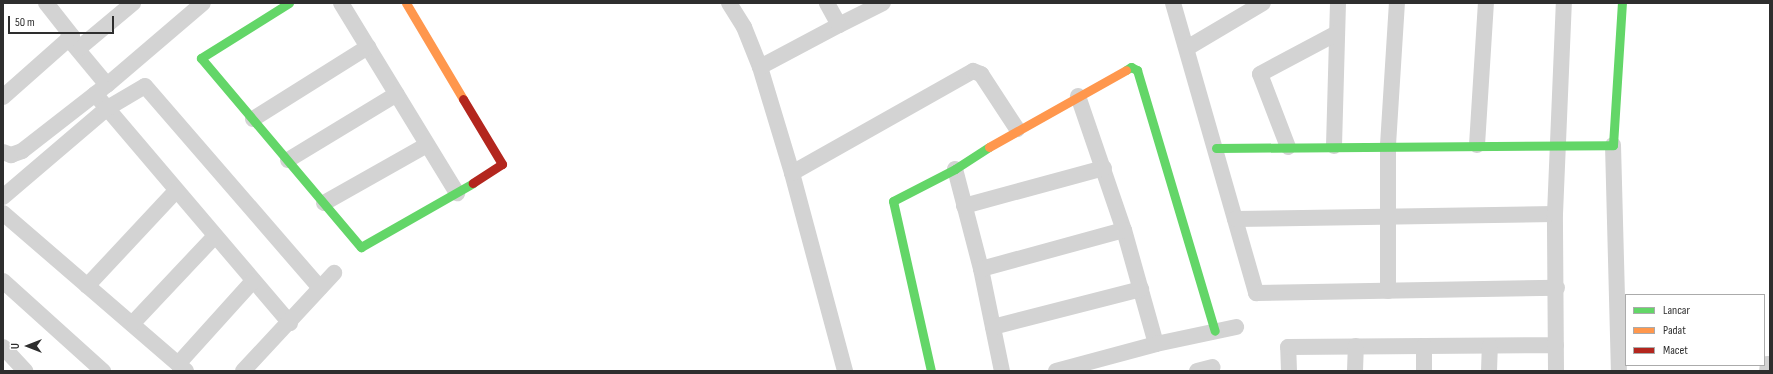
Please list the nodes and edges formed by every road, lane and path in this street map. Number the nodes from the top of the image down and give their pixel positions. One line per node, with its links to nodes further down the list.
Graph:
1 (46, 3): 19 (street)
2 (133, 3): 19 (street)
3 (203, 3): 23 (street)
4 (289, 3): 28 (street)
5 (341, 3): 20 (street)
6 (406, 3): 44 (street)
7 (729, 3): 22 (street)
8 (827, 3): 17 (street)
9 (883, 3): 17 (street)
10 (1173, 3): 21 (street)
11 (1263, 3): 21 (street)
12 (1338, 3): 18 (street)
13 (1398, 3): 31 (street)
14 (1486, 3): 32 (street)
15 (1564, 3): 35 (street)
16 (1622, 3): 33 (street)
17 (839, 25): 22 (street)
18 (1337, 33): 34 (street); 36 (street)
19 (73, 44): 23 (street); 26 (street)
20 (368, 47): 24 (street); 28 (street)
21 (1186, 48): 37 (street)
22 (760, 67): 42 (street)
23 (101, 89): 27 (street); 38 (street)
24 (397, 94): 30 (street); 39 (street)
25 (1078, 96): 29 (street); 40 (street); 67 (street)
26 (3, 97)
27 (106, 110): 43 (street); 45 (street); 59 (street)
28 (253, 119): 39 (street)
29 (1017, 129): 41 (street); 42 (street)
30 (427, 145): 44 (street); 46 (street)
31 (1388, 145): 32 (street); 34 (street); 50 (street)
32 (1477, 145): 35 (street)
33 (1613, 145): 35 (street); 90 (street)
34 (1334, 146): 36 (street)
35 (1557, 146): 49 (street)
36 (1288, 147): 37 (street)
37 (1216, 148): 51 (street)
38 (3, 152)
39 (288, 160): 46 (street)
40 (1104, 168): 47 (street); 52 (street)
41 (955, 169): 47 (street); 81 (street)
42 (792, 173): 80 (street)
43 (176, 191): 53 (street); 58 (street)
44 (457, 193): 46 (street)
45 (3, 197)
46 (324, 203)
47 (964, 206): 54 (street)
48 (3, 212): 58 (street)
49 (1555, 214): 50 (street); 60 (street)
50 (1388, 217): 51 (street); 62 (street)
51 (1235, 219): 62 (street)
52 (1124, 230): 54 (street); 61 (street)
53 (215, 236): 57 (street); 64 (street)
54 (981, 269): 65 (street)
55 (334, 274): 59 (street)
56 (3, 281): 78 (street)
57 (253, 281): 63 (street); 75 (street)
58 (87, 286): 64 (street)
59 (320, 288): 63 (street)
60 (1557, 288): 62 (street); 69 (street)
61 (1141, 289): 65 (street); 68 (street)
62 (1388, 291)
63 (290, 323): 79 (street)
64 (132, 324): 75 (street)
65 (993, 327): 82 (street)
66 (1236, 327): 67 (street)
67 (1215, 331): 68 (street)
68 (1156, 344): 83 (street)
69 (1556, 345): 72 (street); 89 (street)
70 (1356, 346): 71 (street); 85 (street); 86 (street)
71 (1424, 346): 72 (street); 87 (street)
72 (1490, 346): 88 (street)
73 (3, 347): 77 (street)
74 (1770, 364): 91 (street)
75 (182, 367)
76 (1213, 367): 84 (street)
77 (25, 371)
78 (103, 371)
79 (243, 371)
80 (845, 371)
81 (931, 371)
82 (1002, 371)
83 (1056, 371)
84 (1197, 371)
85 (1288, 371)
86 (1356, 371)
87 (1424, 371)
88 (1489, 371)
89 (1556, 371)
90 (1619, 371)
91 (1768, 371)

